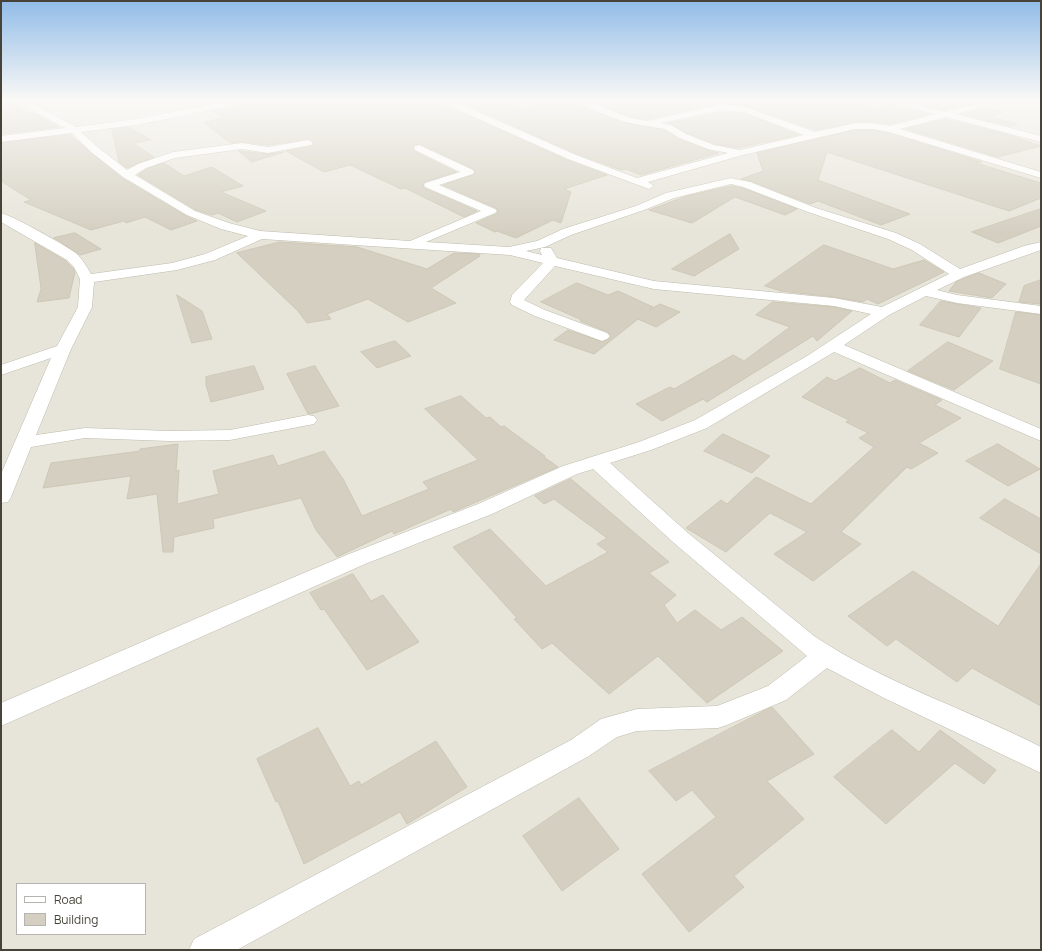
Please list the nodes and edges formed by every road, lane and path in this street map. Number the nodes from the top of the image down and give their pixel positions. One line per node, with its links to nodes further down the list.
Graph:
1 (89, 144): 11 (street)
2 (300, 144): 11 (street)
3 (544, 144): 13 (street)
4 (704, 144): 7 (street)
5 (775, 144): 9 (street)
6 (940, 144): 12 (street)
7 (711, 147): 9 (street); 10 (street)
8 (419, 148): 17 (street)
9 (740, 153): 10 (street)
10 (718, 159): 13 (street)
11 (127, 175): 16 (street)
12 (1041, 175)
13 (638, 181): 14 (street)
14 (670, 195): 18 (street); 22 (street)
15 (1, 217): 23 (street)
16 (260, 235): 17 (street); 23 (street)
17 (410, 244): 20 (street)
18 (541, 244): 20 (street); 21 (street)
19 (1041, 246): 22 (street)
20 (510, 251): 21 (street)
21 (552, 261): 26 (street); 27 (street)
22 (959, 274): 24 (street)
23 (87, 279): 29 (street)
24 (926, 292): 25 (street); 26 (street)
25 (1041, 310)
26 (884, 312): 28 (street)
27 (602, 336)
28 (833, 346): 32 (street); 34 (street)
29 (63, 349): 30 (street); 33 (street)
30 (1, 370)
31 (308, 420): 33 (street)
32 (1041, 436)
33 (23, 443): 35 (street)
34 (596, 462): 36 (street); 37 (street)
35 (1, 497)
36 (826, 656): 38 (street); 39 (street)
37 (2, 714)
38 (1041, 761)
39 (205, 950)

